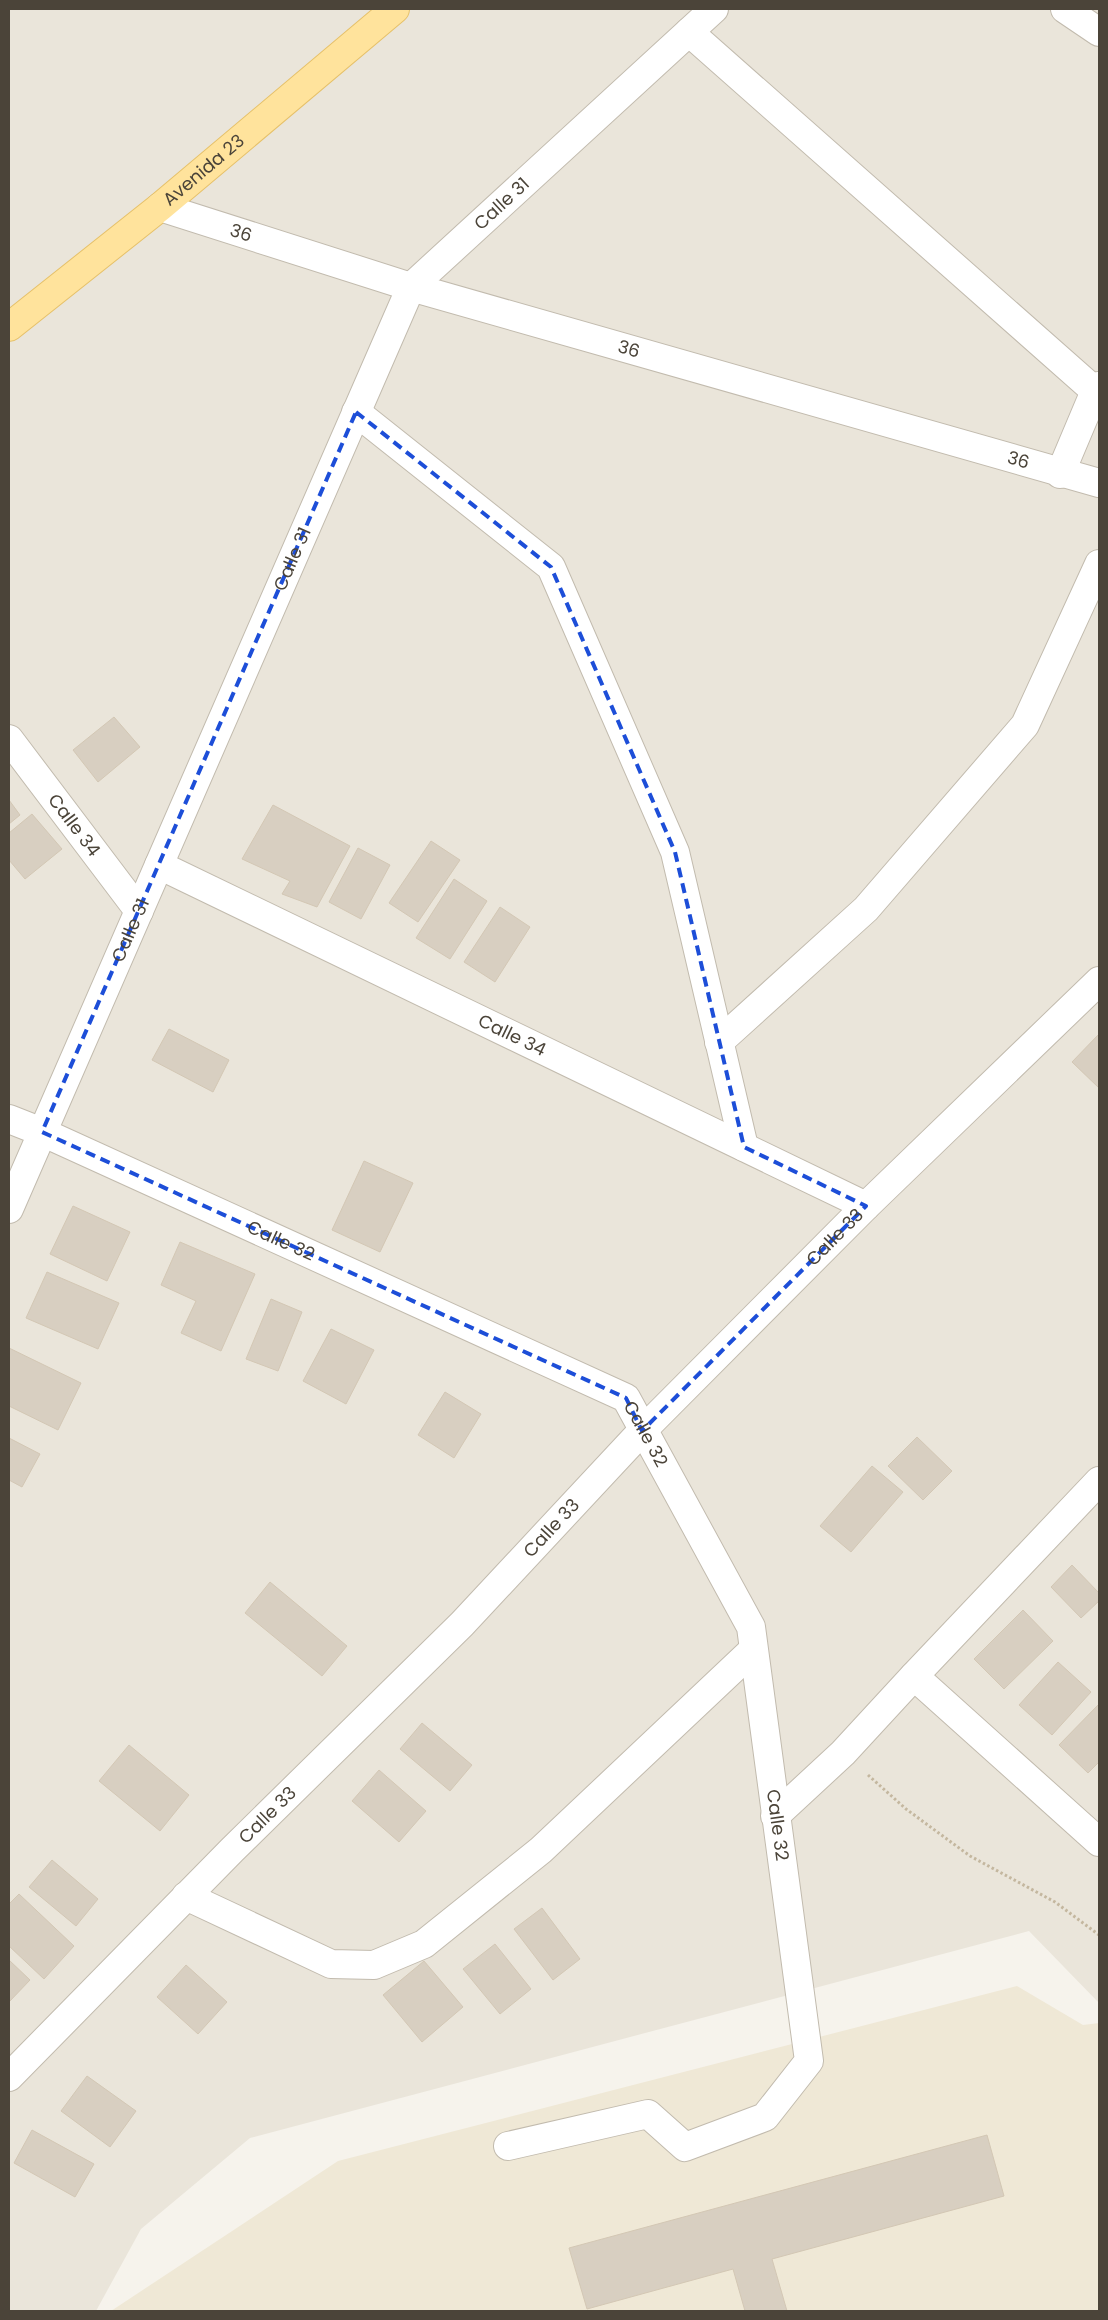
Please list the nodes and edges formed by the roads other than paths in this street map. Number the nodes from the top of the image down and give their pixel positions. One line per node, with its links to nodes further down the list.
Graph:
1 (395, 9): 6 (main road, Avenida 23)
2 (714, 9): 4 (street, Calle 31)
3 (1065, 9): 5 (street)
4 (689, 32): 7 (street, Calle 31); 9 (street)
5 (1099, 32)
6 (160, 208): 7 (street, 36); 8 (main road, Avenida 23)
7 (411, 287): 10 (street, Calle 31); 11 (street, 36)
8 (9, 327)
9 (1097, 388): 11 (street)
10 (356, 412): 15 (street, Calle 31); 18 (street)
11 (1060, 474): 12 (street, 36)
12 (1099, 483)
13 (1099, 564): 18 (street)
14 (9, 739): 16 (street, Calle 34)
15 (159, 865): 16 (street, Calle 31); 21 (street, Calle 34)
16 (139, 911): 20 (street, Calle 31)
17 (1099, 981): 22 (street, Calle 33)
18 (719, 1042): 21 (street)
19 (9, 1119): 20 (street, Calle 32)
20 (42, 1132): 23 (street, Calle 31); 24 (street, Calle 32)
21 (744, 1147): 22 (street, Calle 34)
22 (866, 1206): 24 (street, Calle 33)
23 (9, 1209)
24 (642, 1431): 26 (street, Calle 32); 30 (street, Calle 33)
25 (1099, 1481): 27 (street)
26 (753, 1650): 28 (street, Calle 32); 30 (street)
27 (914, 1676): 28 (street); 29 (street)
28 (776, 1816): 32 (street, Calle 32)
29 (1099, 1842)
30 (186, 1896): 31 (street, Calle 33)
31 (9, 2077)
32 (508, 2146)

